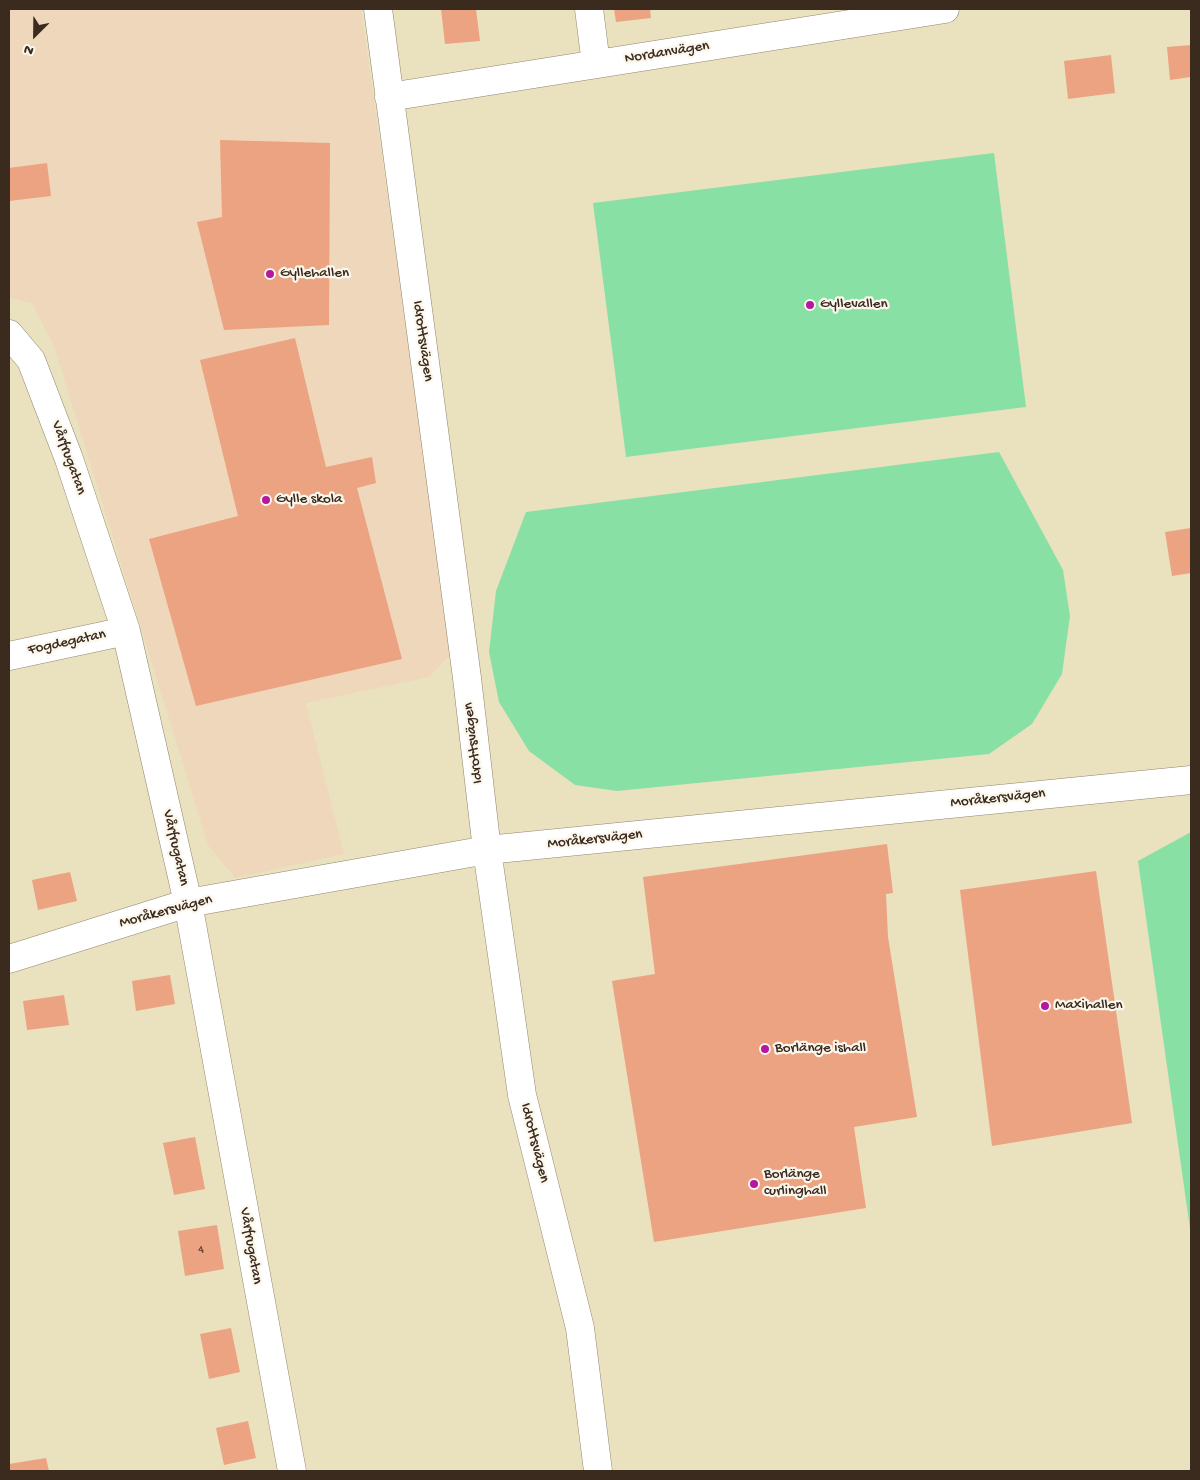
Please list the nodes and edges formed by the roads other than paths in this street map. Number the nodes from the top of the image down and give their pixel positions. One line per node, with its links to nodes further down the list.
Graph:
1 (378, 9): 5 (street, Idrottsvägen)
2 (589, 9): 4 (street)
3 (945, 9): 4 (street, Nordanvägen)
4 (596, 64): 5 (street, Nordanvägen)
5 (389, 97): 10 (street, Idrottsvägen)
6 (9, 334): 7 (street, Vårfrugatan)
7 (126, 631): 8 (street, Fogdegatan); 11 (street, Vårfrugatan)
8 (9, 656)
9 (1191, 780): 10 (street, Moråkersvägen)
10 (487, 850): 11 (street, Moråkersvägen); 14 (street, Idrottsvägen)
11 (188, 904): 12 (street, Moråkersvägen); 13 (street, Vårfrugatan)
12 (9, 959)
13 (292, 1471)
14 (598, 1471)

